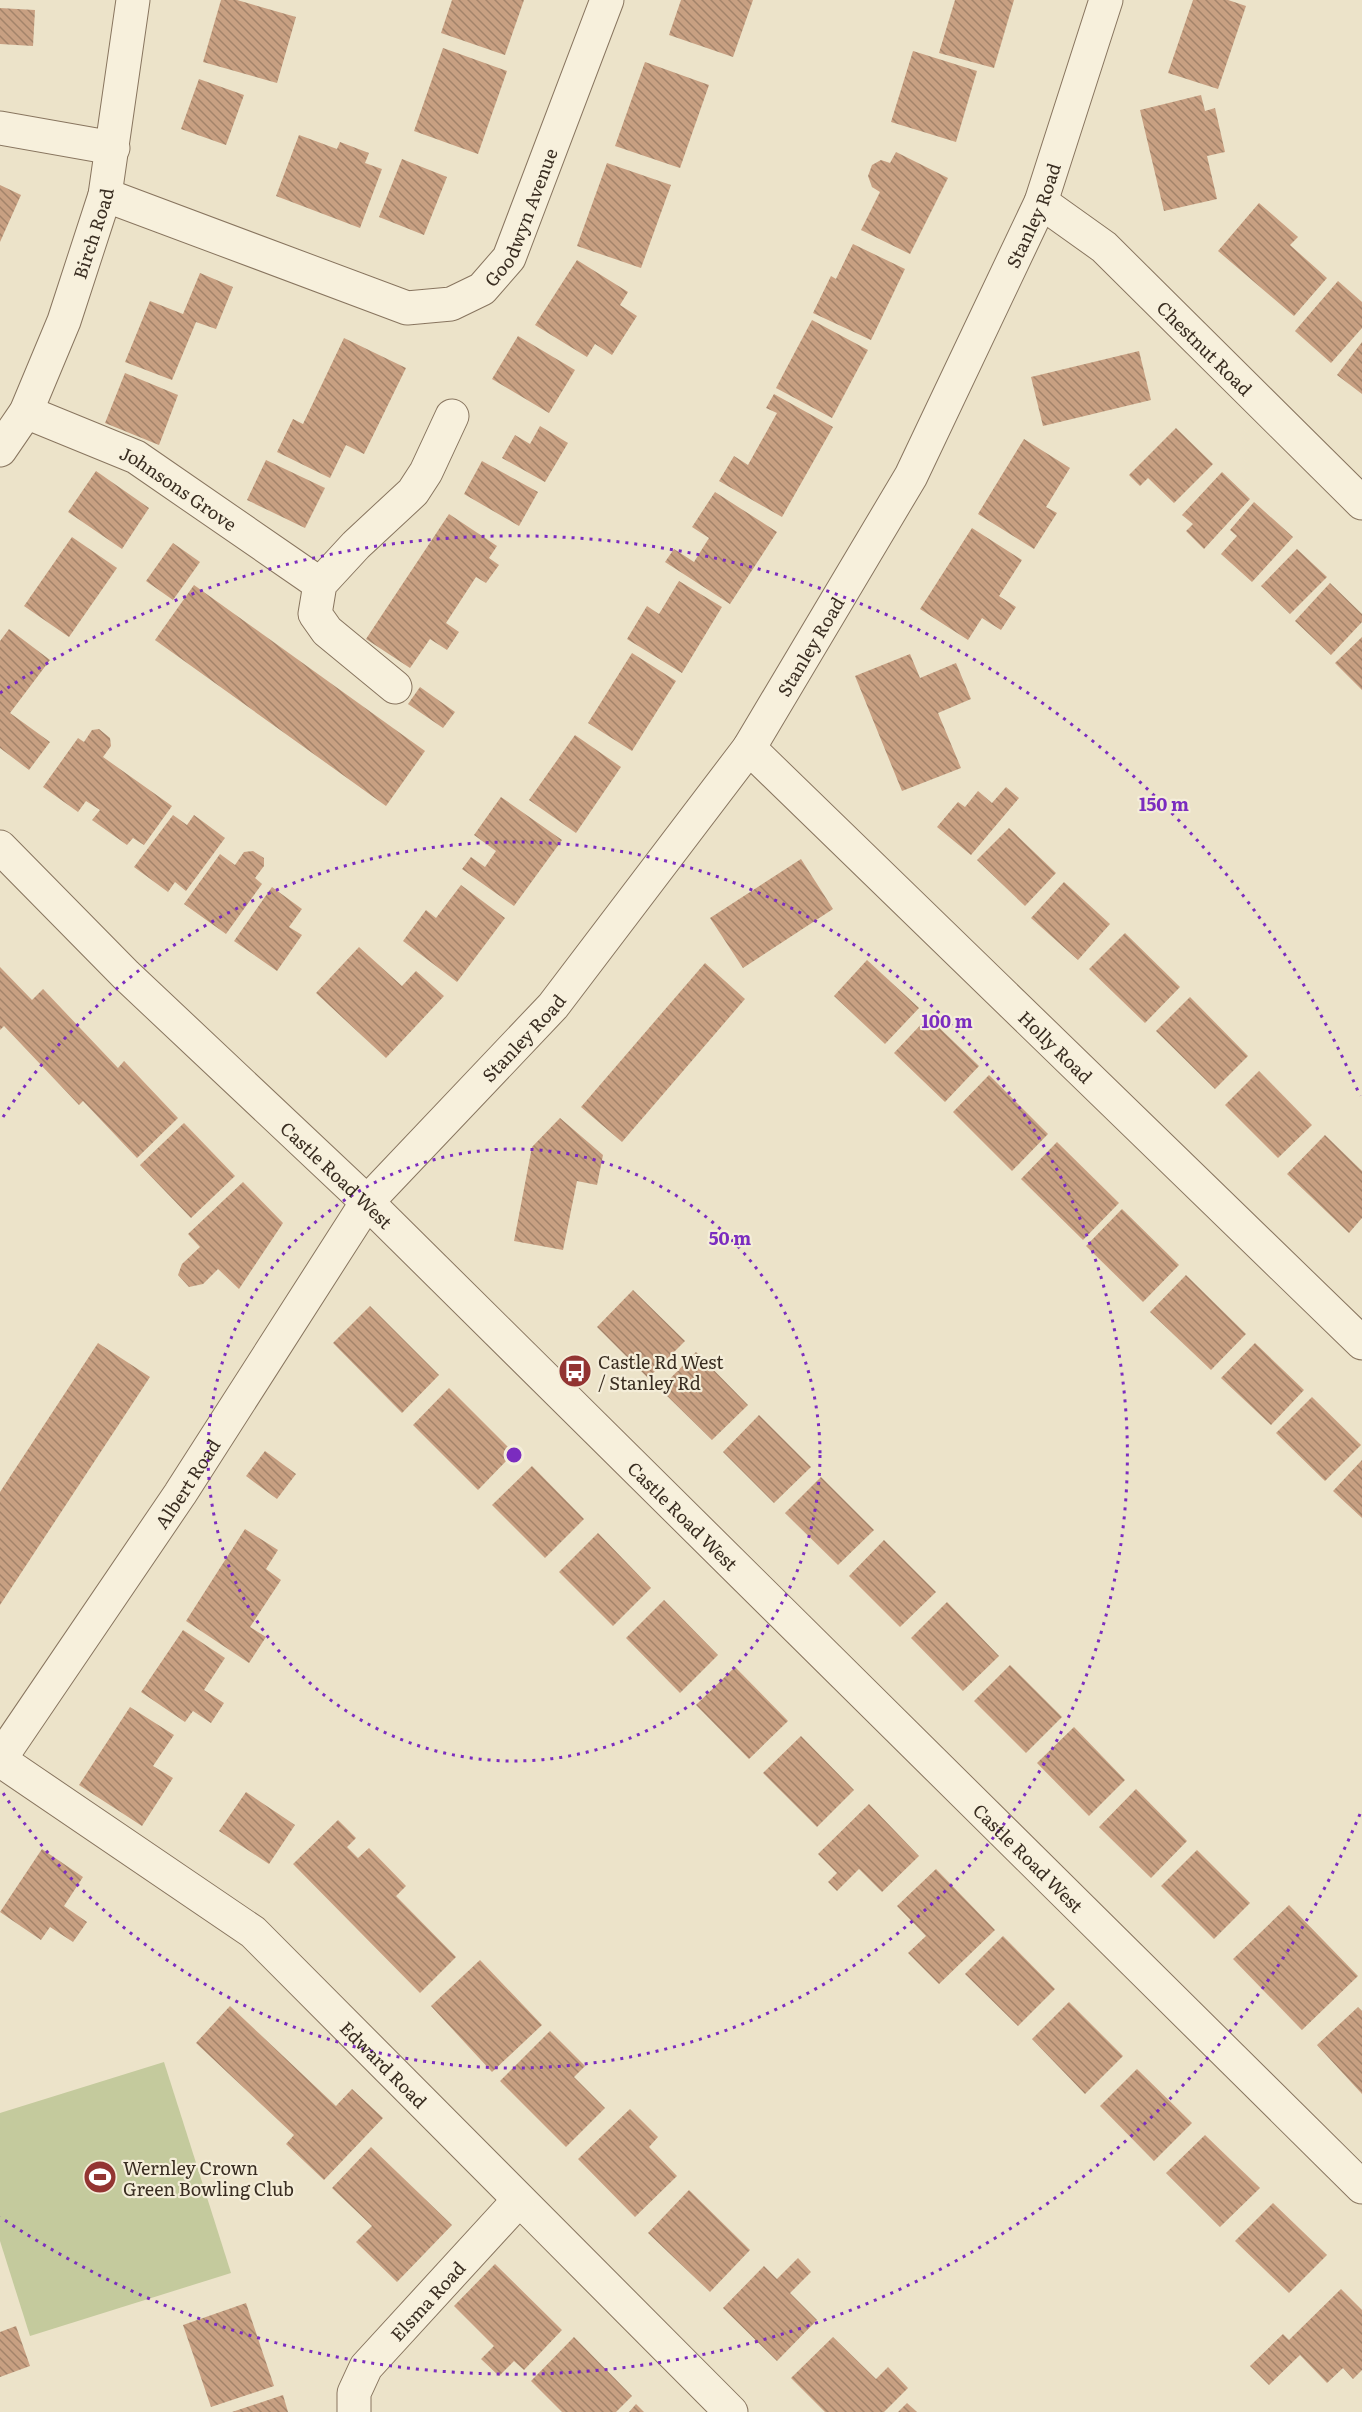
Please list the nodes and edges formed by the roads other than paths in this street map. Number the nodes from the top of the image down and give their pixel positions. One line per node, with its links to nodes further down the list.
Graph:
1 (133, 0): 5 (street, Birch Road)
2 (607, 0): 6 (street, Goodwyn Avenue)
3 (1106, 0): 7 (street, Stanley Road)
4 (0, 128): 5 (street)
5 (113, 148): 6 (street, Birch Road)
6 (105, 195): 8 (street, Birch Road)
7 (1041, 202): 11 (street, Chestnut Road); 14 (street, Stanley Road)
8 (26, 412): 10 (street, Birch Road); 12 (street, Johnsons Grove)
9 (452, 416): 12 (street)
10 (0, 450)
11 (1362, 503)
12 (320, 584): 13 (street)
13 (395, 687)
14 (749, 748): 16 (street, Stanley Road); 17 (street, Holly Road)
15 (0, 847): 16 (street, Castle Road West)
16 (368, 1202): 18 (street, Albert Road); 19 (street, Castle Road West)
17 (1362, 1343)
18 (0, 1759): 20 (street, Edward Road)
19 (1362, 2187)
20 (519, 2200): 21 (street, Elsma Road); 22 (street, Edward Road)
21 (354, 2412)
22 (731, 2412)

